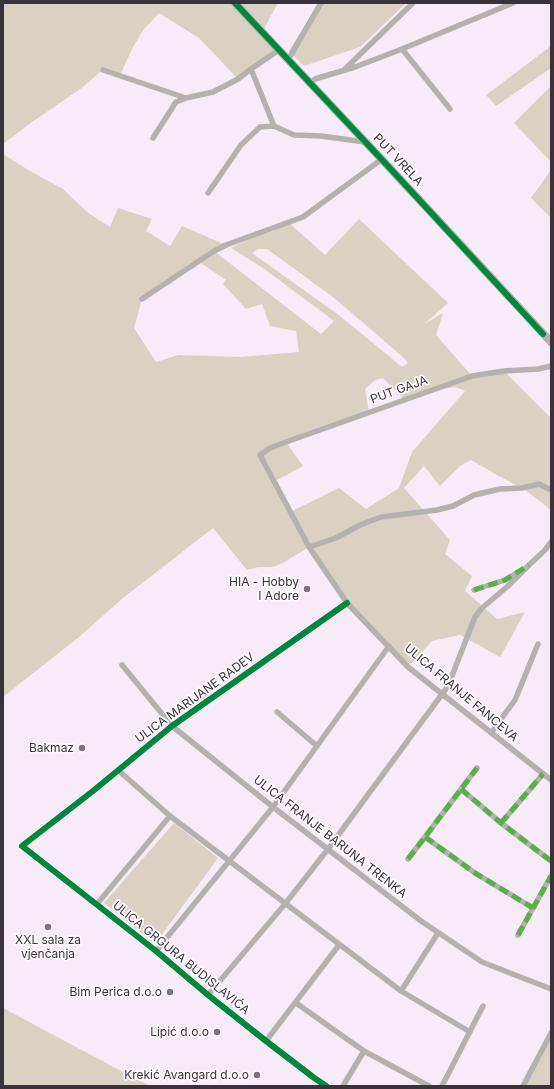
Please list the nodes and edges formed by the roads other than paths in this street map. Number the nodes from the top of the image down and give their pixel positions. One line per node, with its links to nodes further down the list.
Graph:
1 (236, 3): 6 (main road, PUT VRELA)
2 (321, 3): 7 (street)
3 (413, 3): 10 (street)
4 (513, 3): 5 (street)
5 (402, 49): 10 (street); 13 (street)
6 (279, 50): 7 (main road, PUT VRELA); 8 (street)
7 (288, 60): 11 (main road, PUT VRELA)
8 (251, 69): 12 (street); 14 (street)
9 (103, 70): 12 (street)
10 (344, 71): 11 (street)
11 (310, 82): 16 (main road, PUT VRELA)
12 (186, 98): 15 (street)
13 (450, 109)
14 (274, 126): 16 (street); 18 (street)
15 (153, 138)
16 (366, 142): 17 (main road, PUT VRELA)
17 (382, 159): 19 (street); 20 (main road, PUT VRELA)
18 (208, 193)
19 (142, 299)
20 (551, 342)
21 (551, 366): 22 (street, PUT GAJA)
22 (260, 455): 25 (street, ULICA FRANJE FANCEVA)
23 (551, 490): 25 (street)
24 (551, 542): 26 (street)
25 (309, 547): 28 (street, ULICA FRANJE FANCEVA)
26 (529, 565): 27 (street); 32 (street)
27 (474, 590)
28 (347, 603): 30 (street, ULICA FRANJE FANCEVA); 34 (street, ULICA MARIJANE RADEV)
29 (538, 644): 35 (street)
30 (389, 646): 32 (street, ULICA FRANJE FANCEVA); 36 (street)
31 (122, 665): 34 (street, ULICA FRANJE BARUNA TRENKA)
32 (442, 694): 35 (street, ULICA FRANJE FANCEVA); 47 (street)
33 (277, 712): 36 (street)
34 (172, 726): 38 (street, ULICA MARIJANE RADEV); 42 (street, ULICA FRANJE BARUNA TRENKA)
35 (491, 733): 39 (street, ULICA FRANJE FANCEVA)
36 (317, 746): 42 (street)
37 (477, 768): 41 (street)
38 (118, 770): 43 (street); 46 (street, ULICA MARIJANE RADEV)
39 (543, 774): 40 (street, ULICA FRANJE FANCEVA); 44 (street)
40 (551, 780)
41 (461, 789): 44 (street); 45 (street)
42 (273, 807): 47 (street, ULICA FRANJE BARUNA TRENKA); 49 (street)
43 (170, 816): 49 (street); 52 (street)
44 (501, 823): 50 (street)
45 (425, 837): 48 (street); 54 (street)
46 (22, 846): 52 (street, ULICA GRGURA BUDISLAVIĆA)
47 (328, 849): 53 (street); 55 (street, ULICA FRANJE BARUNA TRENKA)
48 (408, 859)
49 (230, 861): 53 (street); 58 (street)
50 (551, 861)
51 (551, 876): 54 (street)
52 (97, 904): 58 (street, ULICA GRGURA BUDISLAVIĆA)
53 (284, 904): 57 (street); 61 (street)
54 (533, 908): 56 (street)
55 (438, 933): 59 (street, ULICA FRANJE BARUNA TRENKA); 60 (street)
56 (518, 935)
57 (339, 945): 60 (street); 62 (street)
58 (156, 951): 61 (street, ULICA GRGURA BUDISLAVIĆA)
59 (551, 989)
60 (401, 991): 64 (street)
61 (208, 995): 66 (street, ULICA GRGURA BUDISLAVIĆA)
62 (296, 1003): 66 (street); 67 (street)
63 (483, 1006): 64 (street)
64 (470, 1032): 71 (street)
65 (551, 1033): 72 (street)
66 (266, 1041): 68 (street, ULICA GRGURA BUDISLAVIĆA)
67 (364, 1051): 69 (street); 70 (street)
68 (326, 1086)
69 (343, 1086)
70 (429, 1086)
71 (442, 1086)
72 (523, 1086)

